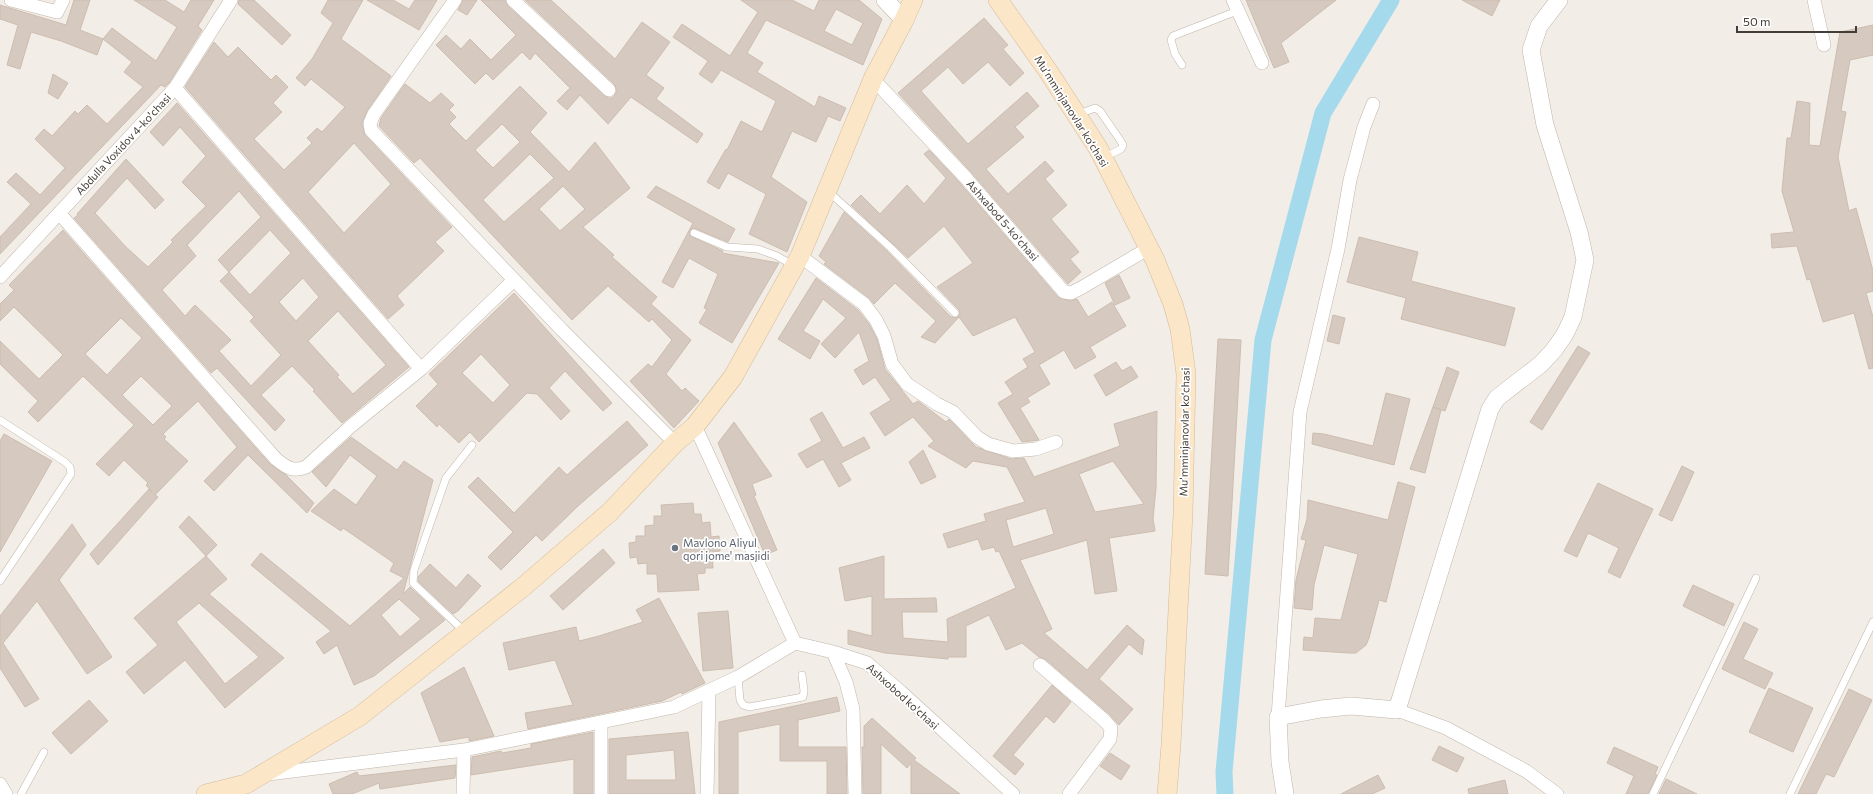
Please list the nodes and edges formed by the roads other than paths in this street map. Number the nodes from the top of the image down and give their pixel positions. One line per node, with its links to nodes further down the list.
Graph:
1 (11, 0): 2 (street)
2 (63, 0)
3 (231, 0): 17 (street, Abdulla Voxidov 4-ko'chasi)
4 (455, 0): 26 (street)
5 (513, 0): 18 (street)
6 (885, 0): 12 (street)
7 (913, 0): 12 (main road)
8 (998, 0): 23 (main road, Mu’mminjanovlar ko‘chasi)
9 (1559, 0): 44 (street)
10 (1814, 0): 13 (street)
11 (1235, 6): 14 (street); 15 (lane)
12 (904, 20): 16 (main road)
13 (1824, 45)
14 (1262, 63)
15 (1182, 64)
16 (873, 79): 20 (main road); 23 (street, Ashxabod 5-ko'chasi)
17 (176, 88): 21 (street, Abdulla Voxidov 4-ko'chasi); 28 (street)
18 (609, 90)
19 (1373, 104): 45 (street)
20 (827, 191): 24 (main road); 27 (lane)
21 (59, 213): 25 (street, Abdulla Voxidov 4-ko'chasi); 28 (street)
22 (694, 233): 24 (lane)
23 (1149, 248): 47 (main road, Mu’mminjanovlar ko‘chasi)
24 (798, 261): 30 (main road); 31 (street)
25 (0, 277)
26 (514, 280): 28 (street); 32 (street)
27 (955, 313)
28 (421, 369)
29 (0, 420): 35 (lane)
30 (695, 426): 32 (main road); 38 (street)
31 (1056, 442)
32 (675, 443): 37 (main road)
33 (472, 445): 37 (lane)
34 (1756, 578): 66 (lane)
35 (0, 581)
36 (1873, 622): 67 (lane)
37 (465, 633): 50 (main road)
38 (795, 644): 39 (street, Ashxobod ko'chasi); 42 (street)
39 (833, 652): 59 (street); 60 (street, Ashxobod ko'chasi)
40 (1040, 665): 61 (street)
41 (802, 675): 42 (lane)
42 (738, 677): 43 (street)
43 (709, 692): 46 (street); 58 (street)
44 (1396, 710): 45 (street); 65 (street)
45 (1278, 717): 64 (street)
46 (601, 722): 48 (street); 57 (street)
47 (1171, 745): 62 (main road, Mu’mminjanovlar ko‘chasi); 63 (main road, Mu’mminjanovlar ko‘chasi)
48 (464, 750): 50 (street); 56 (street)
49 (44, 752): 54 (lane)
50 (264, 774): 52 (main road)
51 (0, 784): 53 (street)
52 (248, 789): 55 (main road)
53 (6, 794)
54 (21, 794)
55 (206, 794)
56 (464, 794)
57 (601, 794)
58 (707, 794)
59 (855, 794)
60 (1013, 794)
61 (1069, 794)
62 (1167, 794)
63 (1178, 794)
64 (1285, 794)
65 (1557, 794)
66 (1653, 794)
67 (1790, 794)

